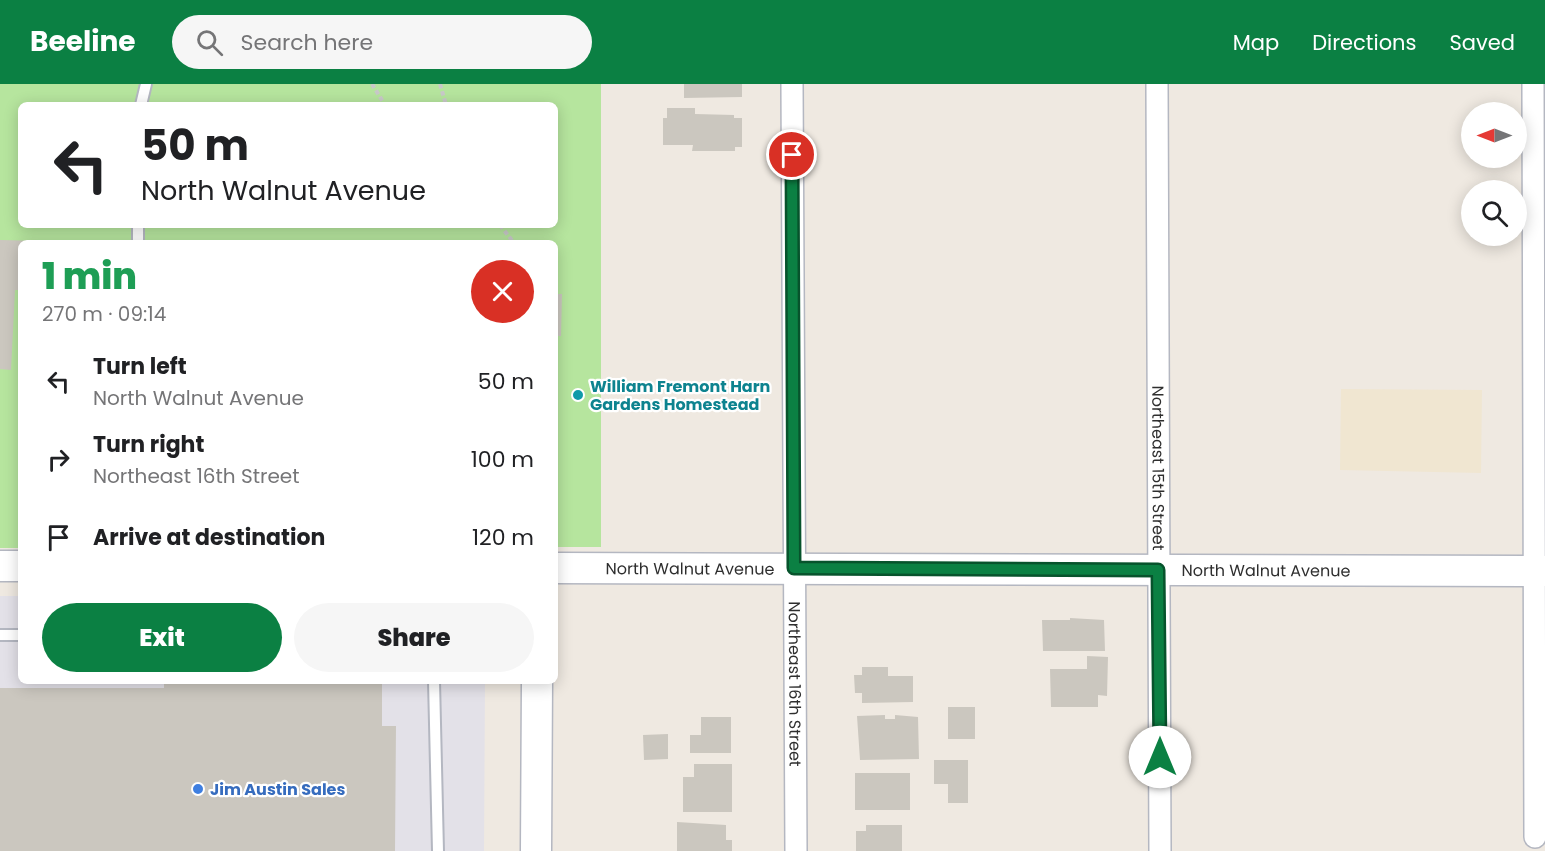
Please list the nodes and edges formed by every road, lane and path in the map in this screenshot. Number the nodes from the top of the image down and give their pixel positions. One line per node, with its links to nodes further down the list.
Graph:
1 (146, 84): 7 (lane)
2 (372, 84): 8 (path)
3 (440, 84): 9 (path)
4 (792, 84): 15 (street, Northeast 16th Street)
5 (1158, 84): 16 (street, Northeast 15th Street)
6 (1533, 84): 17 (street)
7 (142, 102)
8 (383, 102)
9 (445, 102)
10 (502, 228): 11 (path)
11 (512, 240)
12 (0, 566): 13 (street)
13 (18, 566)
14 (558, 568): 15 (street, North Walnut Avenue)
15 (794, 568): 16 (street, North Walnut Avenue); 25 (street, Northeast 16th Street)
16 (1158, 570): 17 (street, North Walnut Avenue); 26 (street, Northeast 15th Street)
17 (1540, 571): 22 (street)
18 (0, 635): 19 (lane)
19 (18, 635)
20 (434, 684): 23 (lane)
21 (537, 684): 24 (street)
22 (1535, 837)
23 (438, 851)
24 (536, 851)
25 (796, 851)
26 (1161, 851)

